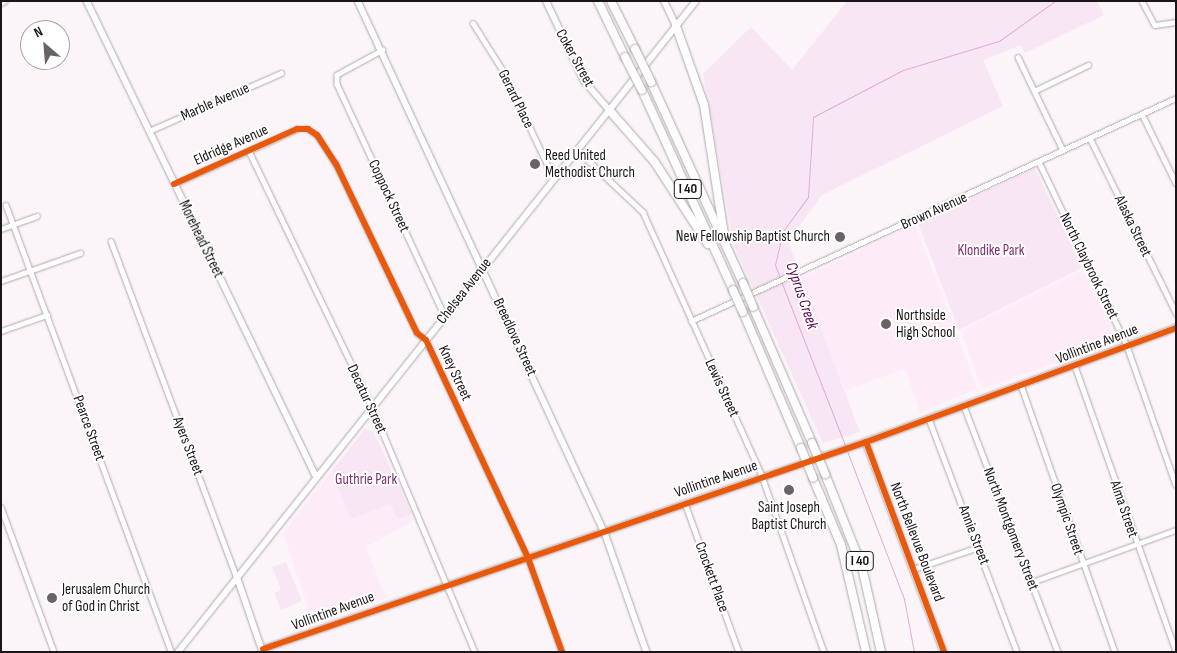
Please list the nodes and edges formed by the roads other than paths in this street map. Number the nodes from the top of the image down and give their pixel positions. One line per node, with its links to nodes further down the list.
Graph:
1 (6, 1): 10 (main road)
2 (87, 1): 23 (street, Morehead Street)
3 (358, 1): 14 (street, Breedlove Street)
4 (546, 1): 20 (main road, Coker Street)
5 (598, 1): 41 (highway, I 40, bridge)
6 (611, 1): 36 (highway, I 40, bridge)
7 (664, 1): 13 (main road)
8 (696, 1): 13 (main road, Chelsea Avenue)
9 (1142, 1): 11 (street)
10 (1, 3)
11 (1176, 22)
12 (473, 24): 29 (street, Gerard Place)
13 (676, 26): 20 (main road, Chelsea Avenue); 36 (highway)
14 (383, 50): 39 (street, Breedlove Street); 45 (street, Coppock Street)
15 (1018, 57): 18 (street)
16 (1088, 65): 18 (street)
17 (281, 73): 23 (street, Marble Avenue)
18 (1034, 90): 26 (street)
19 (1176, 98): 21 (street, Brown Avenue)
20 (610, 110): 25 (main road, Chelsea Avenue); 41 (highway)
21 (1142, 114): 24 (street, Brown Avenue); 30 (street)
22 (297, 129): 27 (street, Eldridge Avenue); 49 (street, Kney Street)
23 (149, 132): 31 (street, Morehead Street)
24 (1090, 138): 26 (street, Brown Avenue); 43 (street, Alaska Street)
25 (577, 150): 29 (main road, Chelsea Avenue); 46 (street, Lewis Street)
26 (1064, 150): 28 (street, Brown Avenue)
27 (249, 151): 31 (street, Eldridge Avenue); 54 (street, Decatur Street)
28 (1039, 162): 46 (street, Brown Avenue); 50 (street, North Claybrook Street)
29 (554, 178): 39 (main road, Chelsea Avenue)
30 (1176, 183)
31 (174, 184): 57 (street, Morehead Street)
32 (6, 205): 34 (street, Pearce Street)
33 (37, 216): 34 (street)
34 (14, 225): 35 (street); 40 (street, Pearce Street)
35 (1, 229)
36 (725, 240): 83 (highway, I 40, bridge)
37 (111, 241): 69 (street, Ayers Street)
38 (80, 253): 40 (street)
39 (483, 266): 45 (main road, Chelsea Avenue); 63 (street, Breedlove Street)
40 (30, 270): 42 (street); 44 (street, Pearce Street)
41 (727, 275): 82 (highway, I 40, bridge)
42 (1, 281)
43 (1176, 313)
44 (47, 315): 48 (street); 75 (street, Pearce Street)
45 (445, 317): 49 (main road, Chelsea Avenue)
46 (691, 321): 58 (street, Lewis Street)
47 (1176, 328): 50 (street, Vollintine Avenue)
48 (1, 331)
49 (426, 340): 54 (main road, Chelsea Avenue); 66 (street, Kney Street)
50 (1127, 346): 51 (street, Vollintine Avenue); 59 (street, North Claybrook Street)
51 (1075, 366): 52 (street, Vollintine Avenue); 64 (street, Alma Street)
52 (1021, 385): 53 (street, Vollintine Avenue); 67 (street, Olympic Street)
53 (964, 406): 55 (street, Vollintine Avenue); 71 (street, North Montgomery Street)
54 (372, 407): 57 (main road, Chelsea Avenue); 70 (street, Decatur Street)
55 (929, 419): 56 (street, Vollintine Avenue); 65 (street, Annie Street)
56 (866, 442): 58 (street, Vollintine Avenue); 68 (street, North Bellevue Boulevard)
57 (316, 476): 69 (main road, Chelsea Avenue)
58 (762, 476): 60 (street, Vollintine Avenue); 81 (street, Lewis Street)
59 (1176, 485)
60 (685, 503): 63 (street, Vollintine Avenue); 80 (street, Crockett Place)
61 (1, 507): 74 (street)
62 (1176, 530): 64 (street)
63 (605, 533): 66 (street, Vollintine Avenue); 79 (street, Breedlove Street)
64 (1137, 544): 67 (street); 72 (street, Alma Street)
65 (978, 547): 68 (street); 85 (street, Annie Street)
66 (528, 558): 70 (street, Vollintine Avenue); 78 (street, Kney Street)
67 (1083, 564): 71 (street); 87 (street, Olympic Street)
68 (914, 569): 84 (street, North Bellevue Boulevard)
69 (238, 579): 73 (street, Ayers Street); 76 (main road, Chelsea Avenue)
70 (448, 582): 73 (street, Vollintine Avenue); 77 (street, Decatur Street)
71 (1032, 582): 86 (street, North Montgomery Street)
72 (1176, 650)
73 (263, 651)
74 (54, 652)
75 (171, 652)
76 (178, 652)
77 (475, 652)
78 (562, 652)
79 (647, 652)
80 (739, 652)
81 (824, 652)
82 (866, 652)
83 (881, 652)
84 (944, 652)
85 (1017, 652)
86 (1058, 652)
87 (1116, 652)

